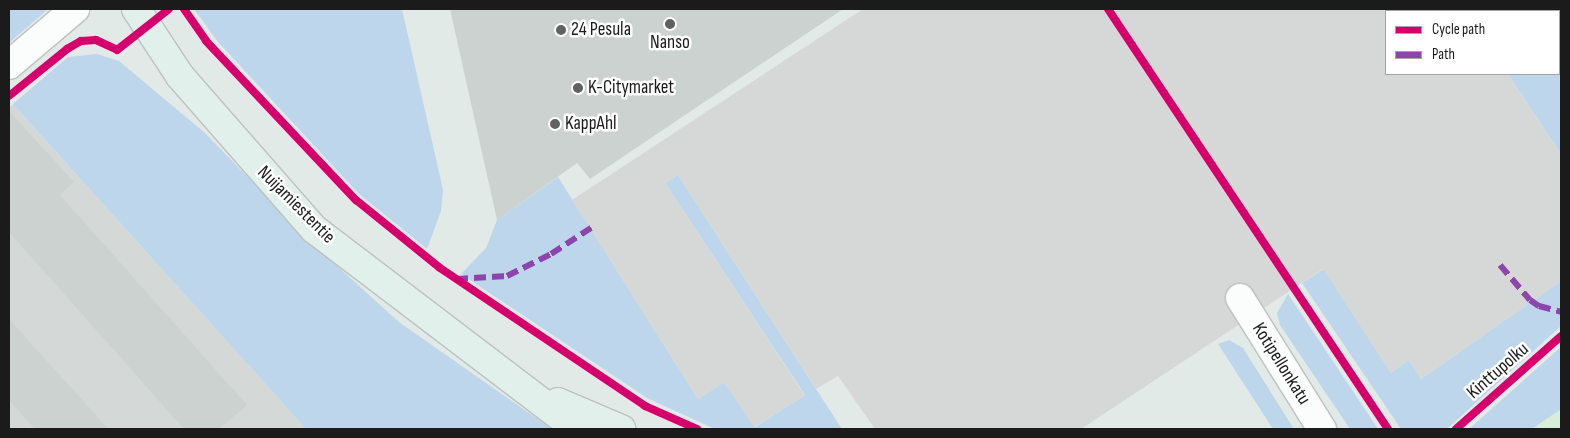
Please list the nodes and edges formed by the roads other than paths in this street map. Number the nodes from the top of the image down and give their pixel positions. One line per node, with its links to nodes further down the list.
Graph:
1 (75, 9): 3 (street)
2 (136, 9): 5 (main road, Nuijamiestentie)
3 (9, 65)
4 (1240, 298): 8 (street, Kotipellonkatu)
5 (515, 383): 6 (main road, Nuijamiestentie); 7 (main road, Nuijamiestentie)
6 (577, 429)
7 (621, 429)
8 (1322, 429)

